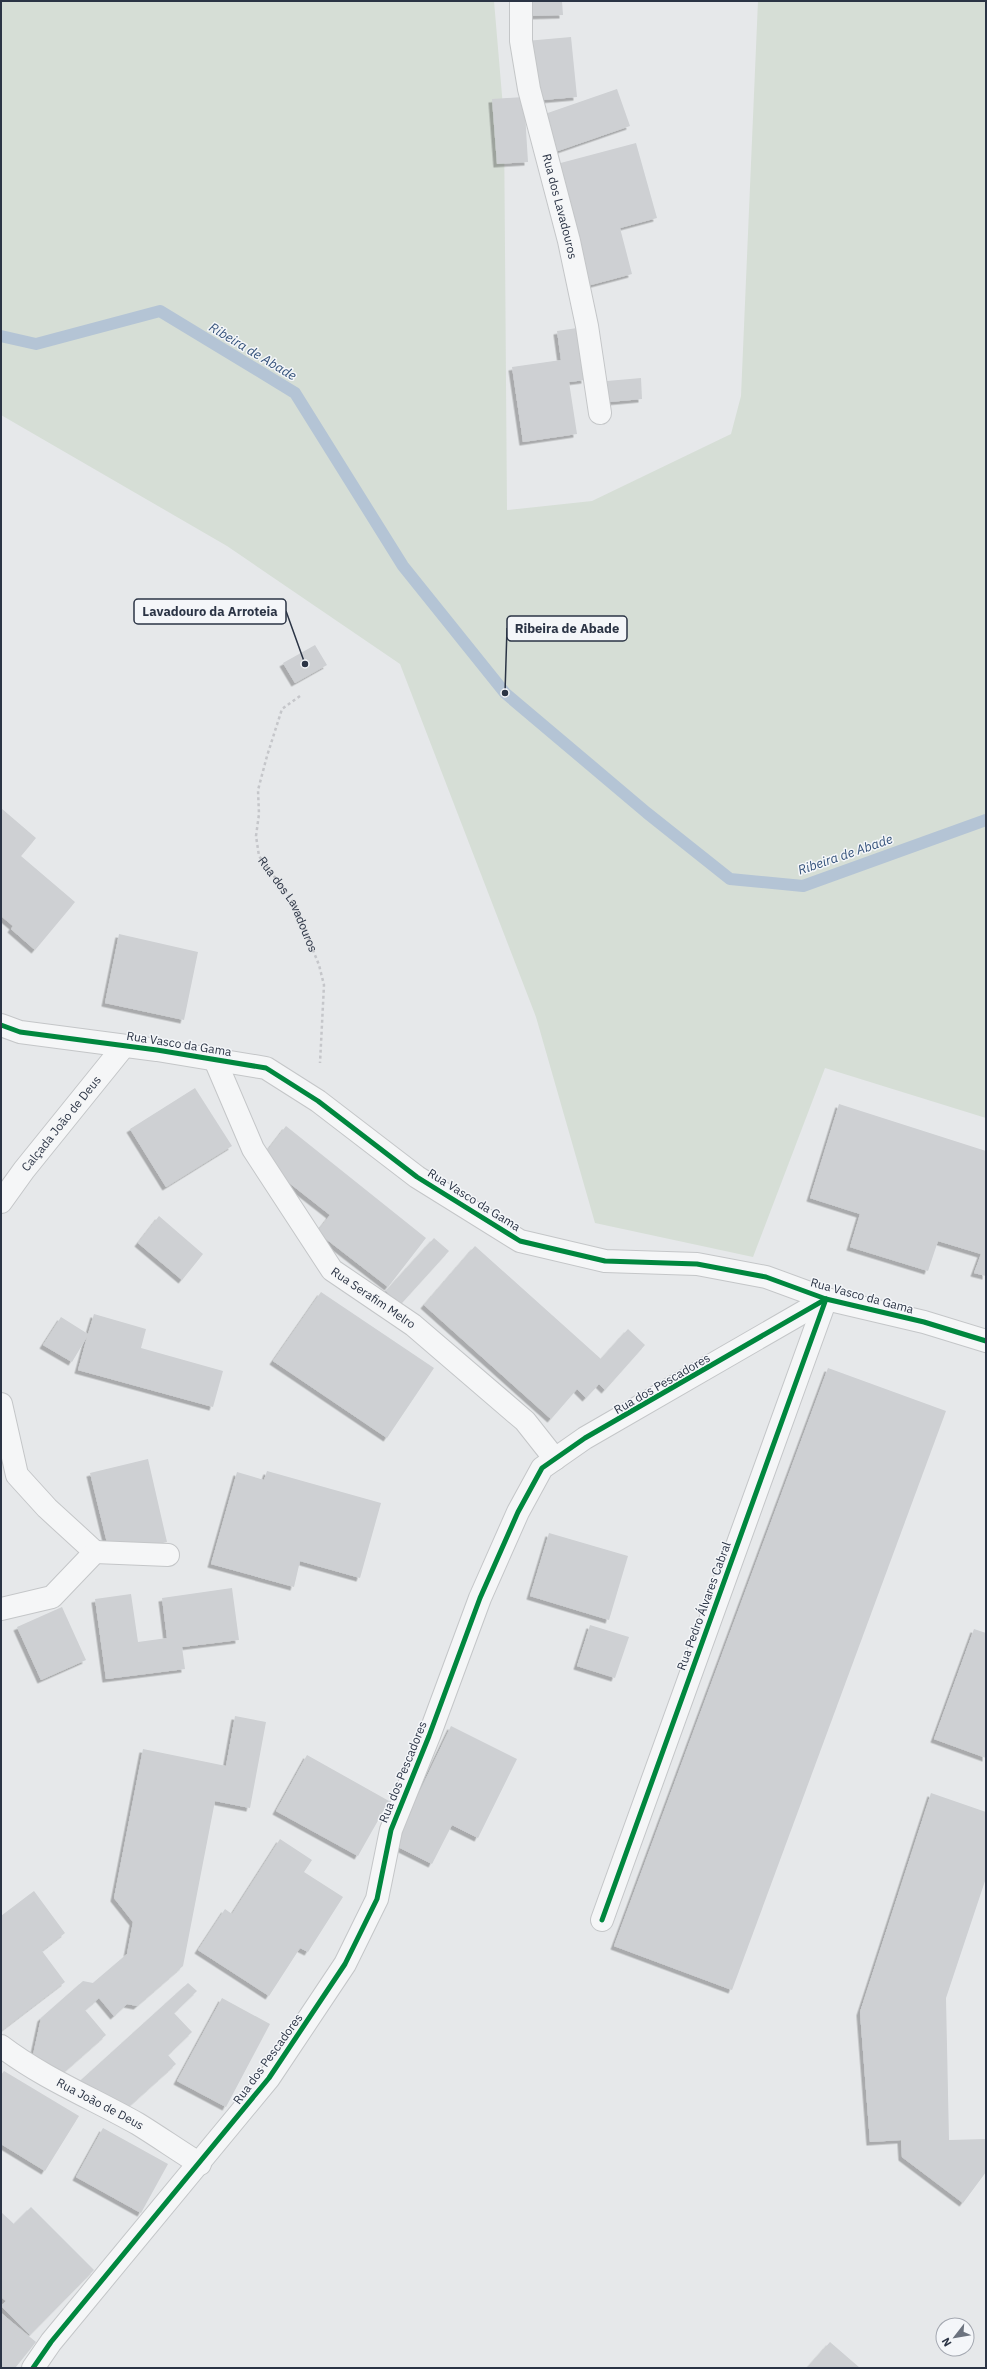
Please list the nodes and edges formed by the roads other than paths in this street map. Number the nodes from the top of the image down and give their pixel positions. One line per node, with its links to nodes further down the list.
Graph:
1 (521, 1): 2 (street, Rua dos Lavadouros)
2 (600, 413)
3 (1, 1025): 4 (street, Rua Vasco da Gama)
4 (124, 1046): 5 (street, Rua Vasco da Gama); 6 (street, Calçada João de Deus)
5 (215, 1060): 7 (street, Rua Vasco da Gama); 10 (street, Rua Serafim Melro)
6 (1, 1202)
7 (826, 1299): 8 (street, Rua Vasco da Gama); 10 (street, Rua dos Pescadores); 14 (street, Rua Pedro Álvares Cabral)
8 (986, 1341)
9 (1, 1404): 11 (street)
10 (555, 1459): 16 (street, Rua dos Pescadores)
11 (95, 1552): 12 (street); 13 (street)
12 (168, 1555)
13 (1, 1609)
14 (602, 1920)
15 (1, 2046): 16 (street, Rua João de Deus)
16 (200, 2164): 17 (street, Rua dos Pescadores)
17 (33, 2368)

